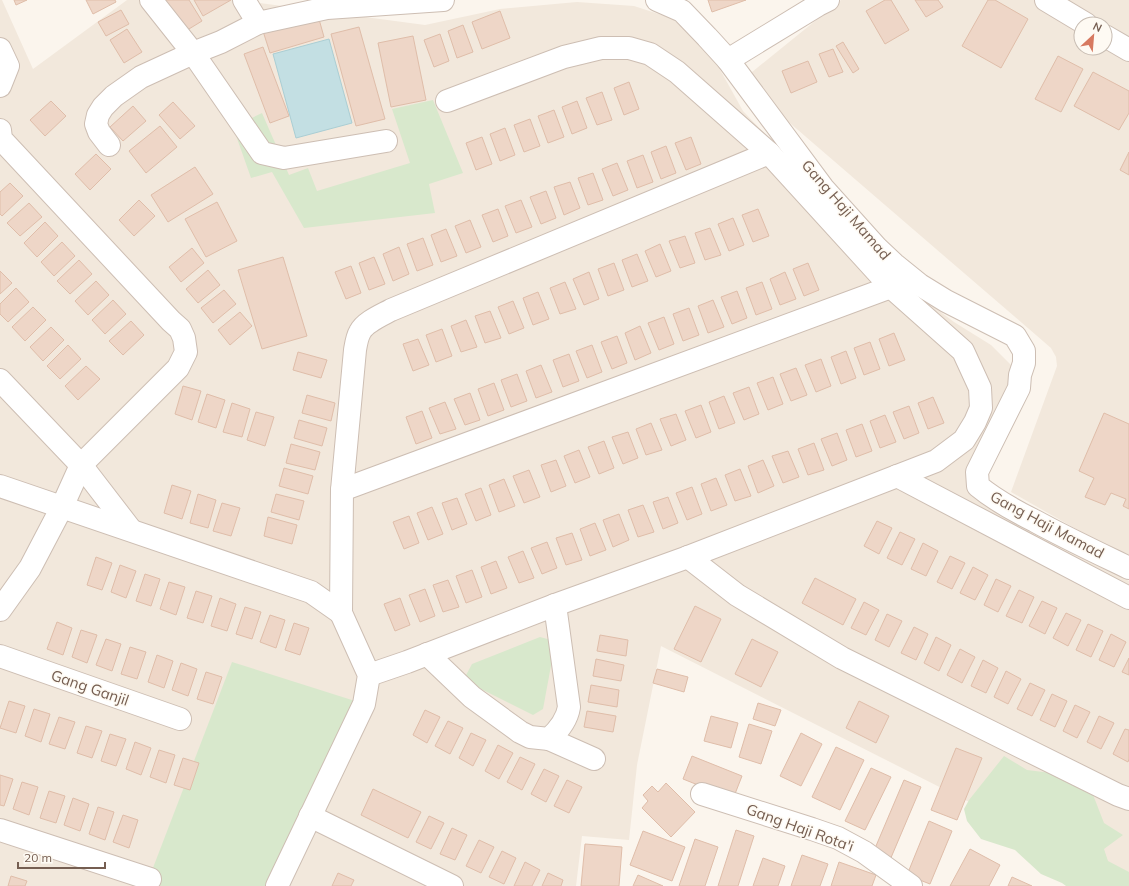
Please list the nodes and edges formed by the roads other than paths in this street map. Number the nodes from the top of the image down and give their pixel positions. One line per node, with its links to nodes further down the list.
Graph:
1 (151, 0): 12 (street)
2 (244, 0): 8 (street)
3 (443, 0): 8 (street)
4 (657, 0): 13 (street, Gang Haji Mamad)
5 (828, 0): 13 (street)
6 (1046, 0): 7 (street)
7 (1073, 16)
8 (258, 23): 12 (street)
9 (1113, 41): 11 (street)
10 (0, 49): 14 (street)
11 (1129, 50)
12 (193, 53): 17 (street); 18 (street)
13 (728, 60): 29 (street, Gang Haji Mamad)
14 (0, 86)
15 (447, 101): 19 (street)
16 (0, 136): 22 (street)
17 (386, 141)
18 (109, 145)
19 (769, 153): 20 (street); 25 (street)
20 (891, 287): 23 (street); 25 (street)
21 (0, 380): 22 (street)
22 (81, 465): 26 (street); 27 (street)
23 (897, 476): 28 (street); 30 (street)
24 (0, 486): 26 (street)
25 (342, 490): 33 (street)
26 (62, 507): 27 (street); 32 (street)
27 (131, 530): 33 (street)
28 (688, 557): 31 (street); 41 (street)
29 (1129, 568)
30 (1129, 598)
31 (555, 605): 34 (street); 38 (street)
32 (0, 610)
33 (341, 613): 36 (street)
34 (427, 654): 36 (street); 38 (street)
35 (0, 656): 37 (street, Gang Ganjil)
36 (369, 674): 42 (street)
37 (180, 719)
38 (549, 738): 39 (street)
39 (594, 759)
40 (702, 794): 47 (street, Gang Haji Rota'i)
41 (1129, 799)
42 (310, 816): 45 (street); 46 (street)
43 (0, 830): 44 (street)
44 (150, 879)
45 (277, 886)
46 (452, 886)
47 (911, 886)

